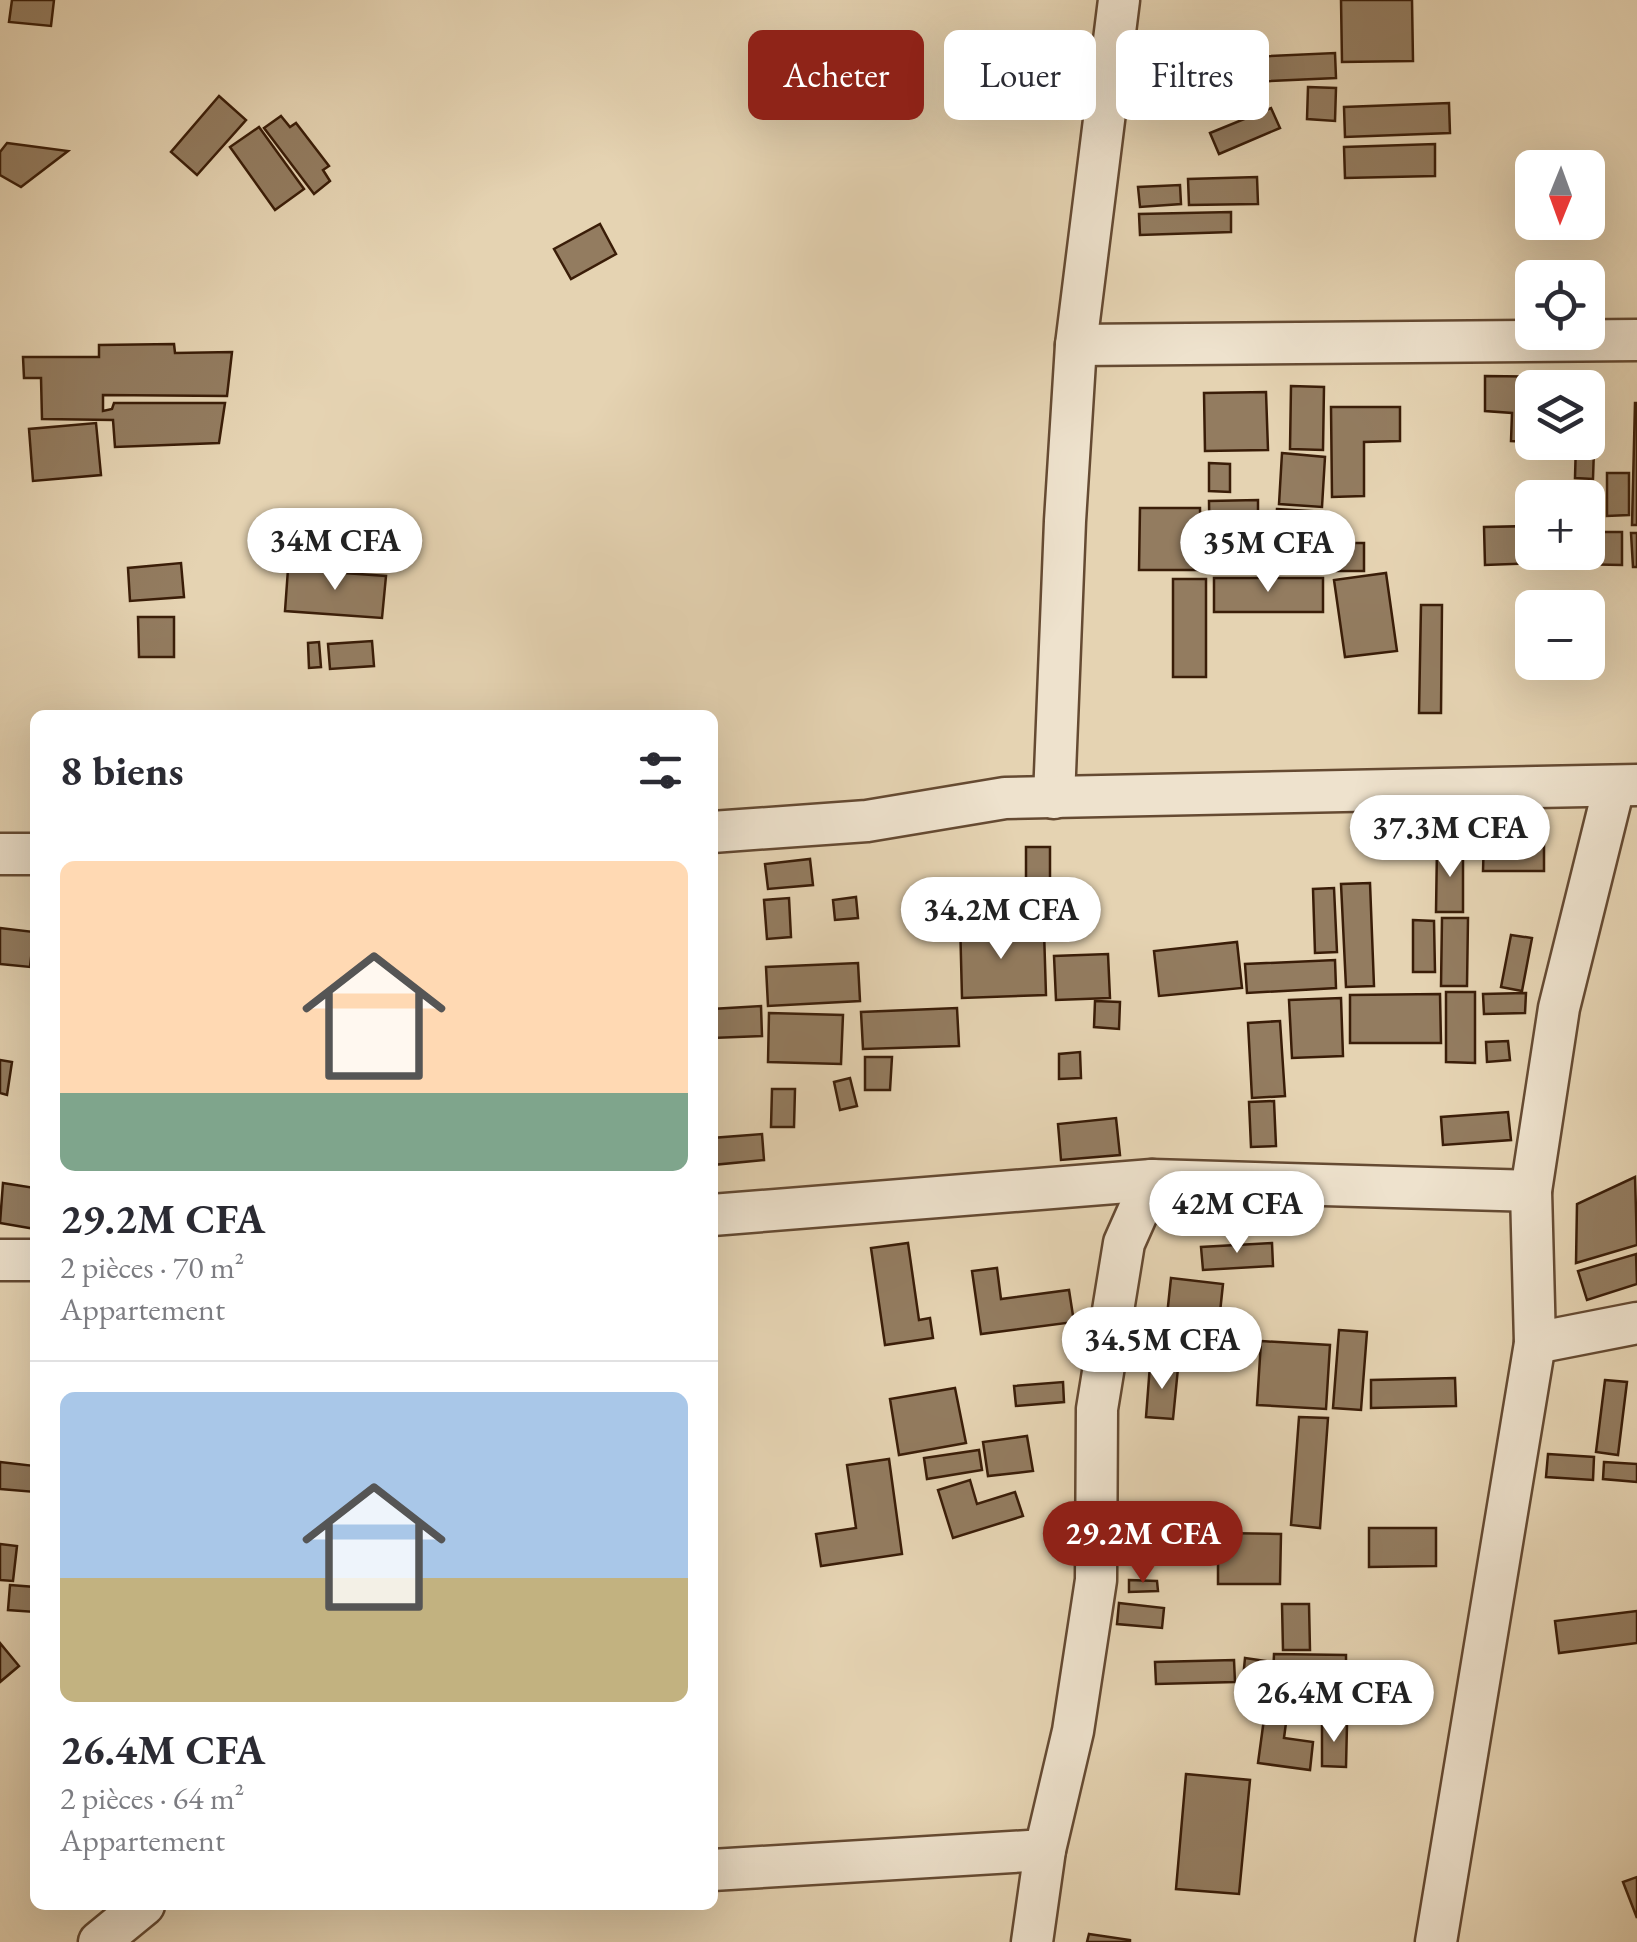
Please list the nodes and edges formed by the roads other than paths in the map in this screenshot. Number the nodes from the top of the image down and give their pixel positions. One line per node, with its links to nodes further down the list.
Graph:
1 (1120, 0): 3 (street)
2 (1637, 340): 3 (street)
3 (1076, 345): 5 (street)
4 (1626, 786): 5 (street); 10 (street)
5 (1054, 798): 6 (street)
6 (718, 832)
7 (0, 854): 8 (street)
8 (30, 854)
9 (1152, 1180): 10 (street); 11 (street); 16 (street)
10 (1531, 1191): 15 (street)
11 (718, 1215)
12 (0, 1260): 13 (street)
13 (30, 1260)
14 (1637, 1323): 15 (street)
15 (1535, 1343): 21 (street)
16 (1045, 1850): 17 (street); 20 (street)
17 (718, 1870)
18 (138, 1910): 19 (street)
19 (99, 1942)
20 (1032, 1942)
21 (1436, 1942)

